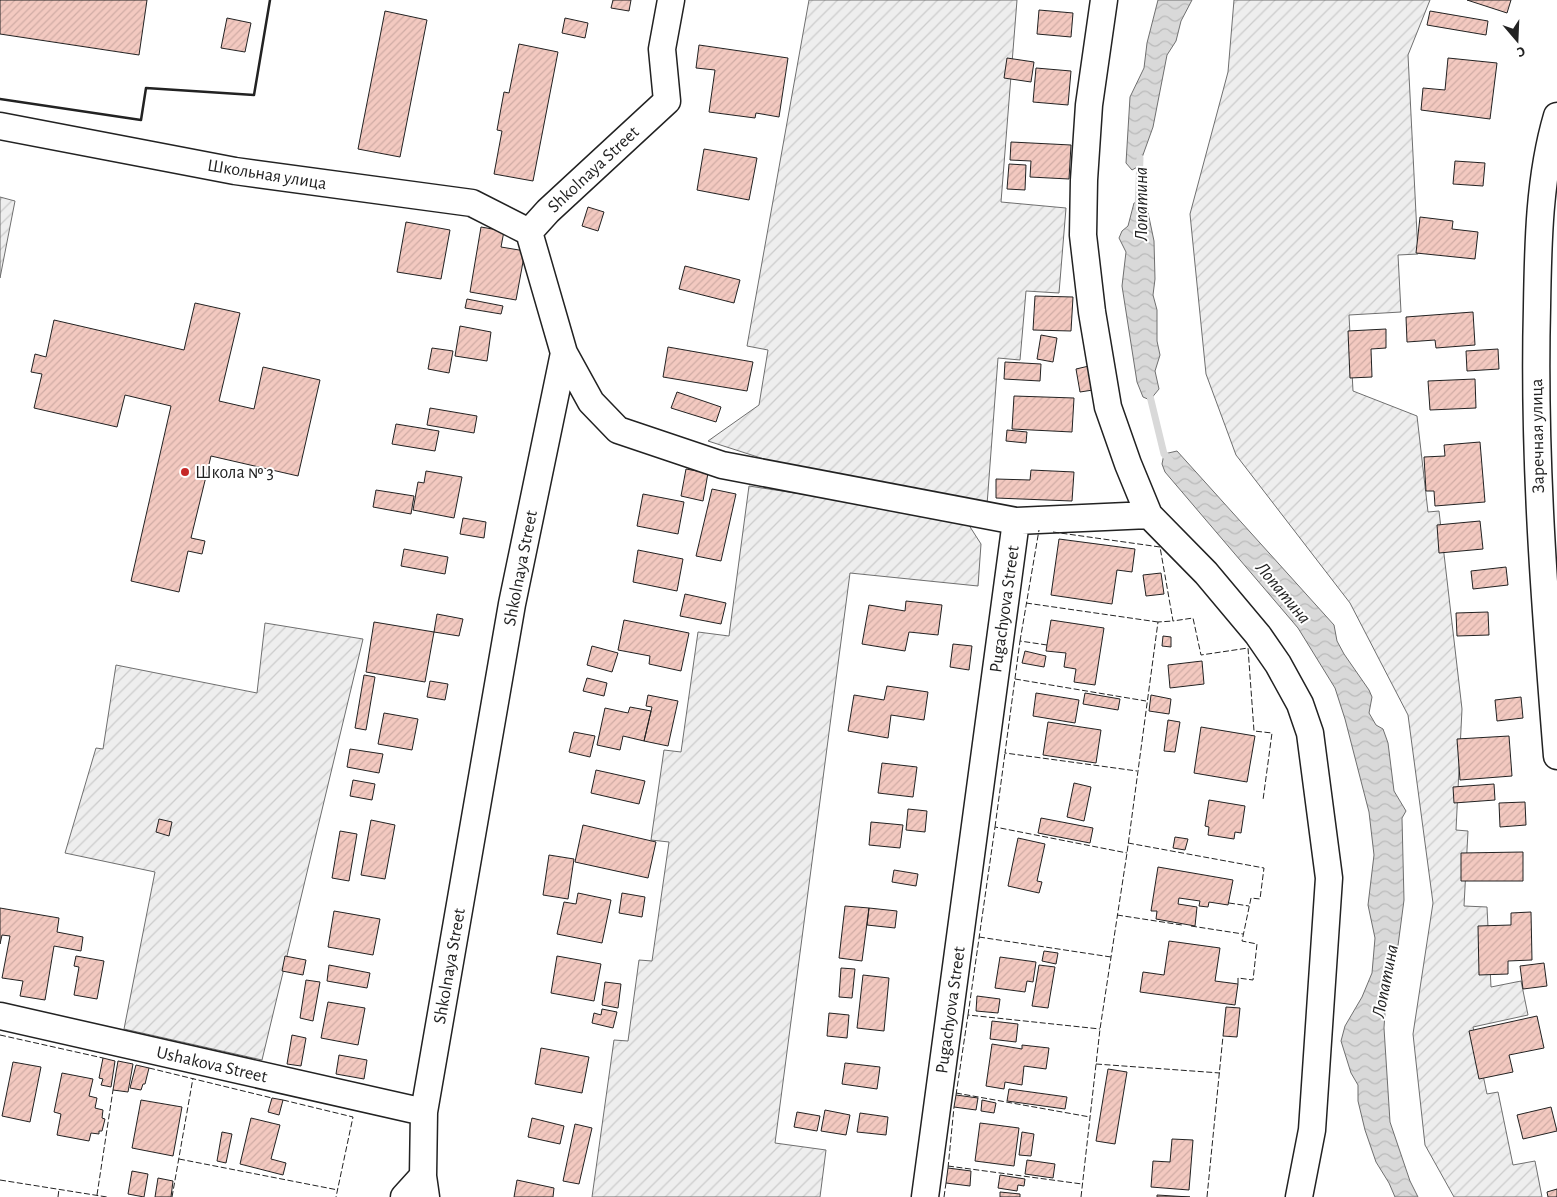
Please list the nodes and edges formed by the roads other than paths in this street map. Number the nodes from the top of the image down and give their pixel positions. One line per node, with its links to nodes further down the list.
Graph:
1 (672, 0): 5 (street, Shkolnaya Street)
2 (1104, 0): 7 (street)
3 (1557, 116): 9 (street, Заречная улица)
4 (0, 126): 5 (street, Школьная улица)
5 (529, 232): 6 (street, Shkolnaya Street)
6 (564, 353): 8 (street, Pugachyova Street); 11 (street, Shkolnaya Street)
7 (1149, 514): 8 (street); 15 (street)
8 (1016, 521): 14 (street, Pugachyova Street)
9 (1557, 756)
10 (0, 1016): 11 (street, Ushakova Street)
11 (424, 1112): 12 (street, Shkolnaya Street)
12 (424, 1186): 13 (street)
13 (404, 1197)
14 (925, 1197)
15 (1299, 1197)

